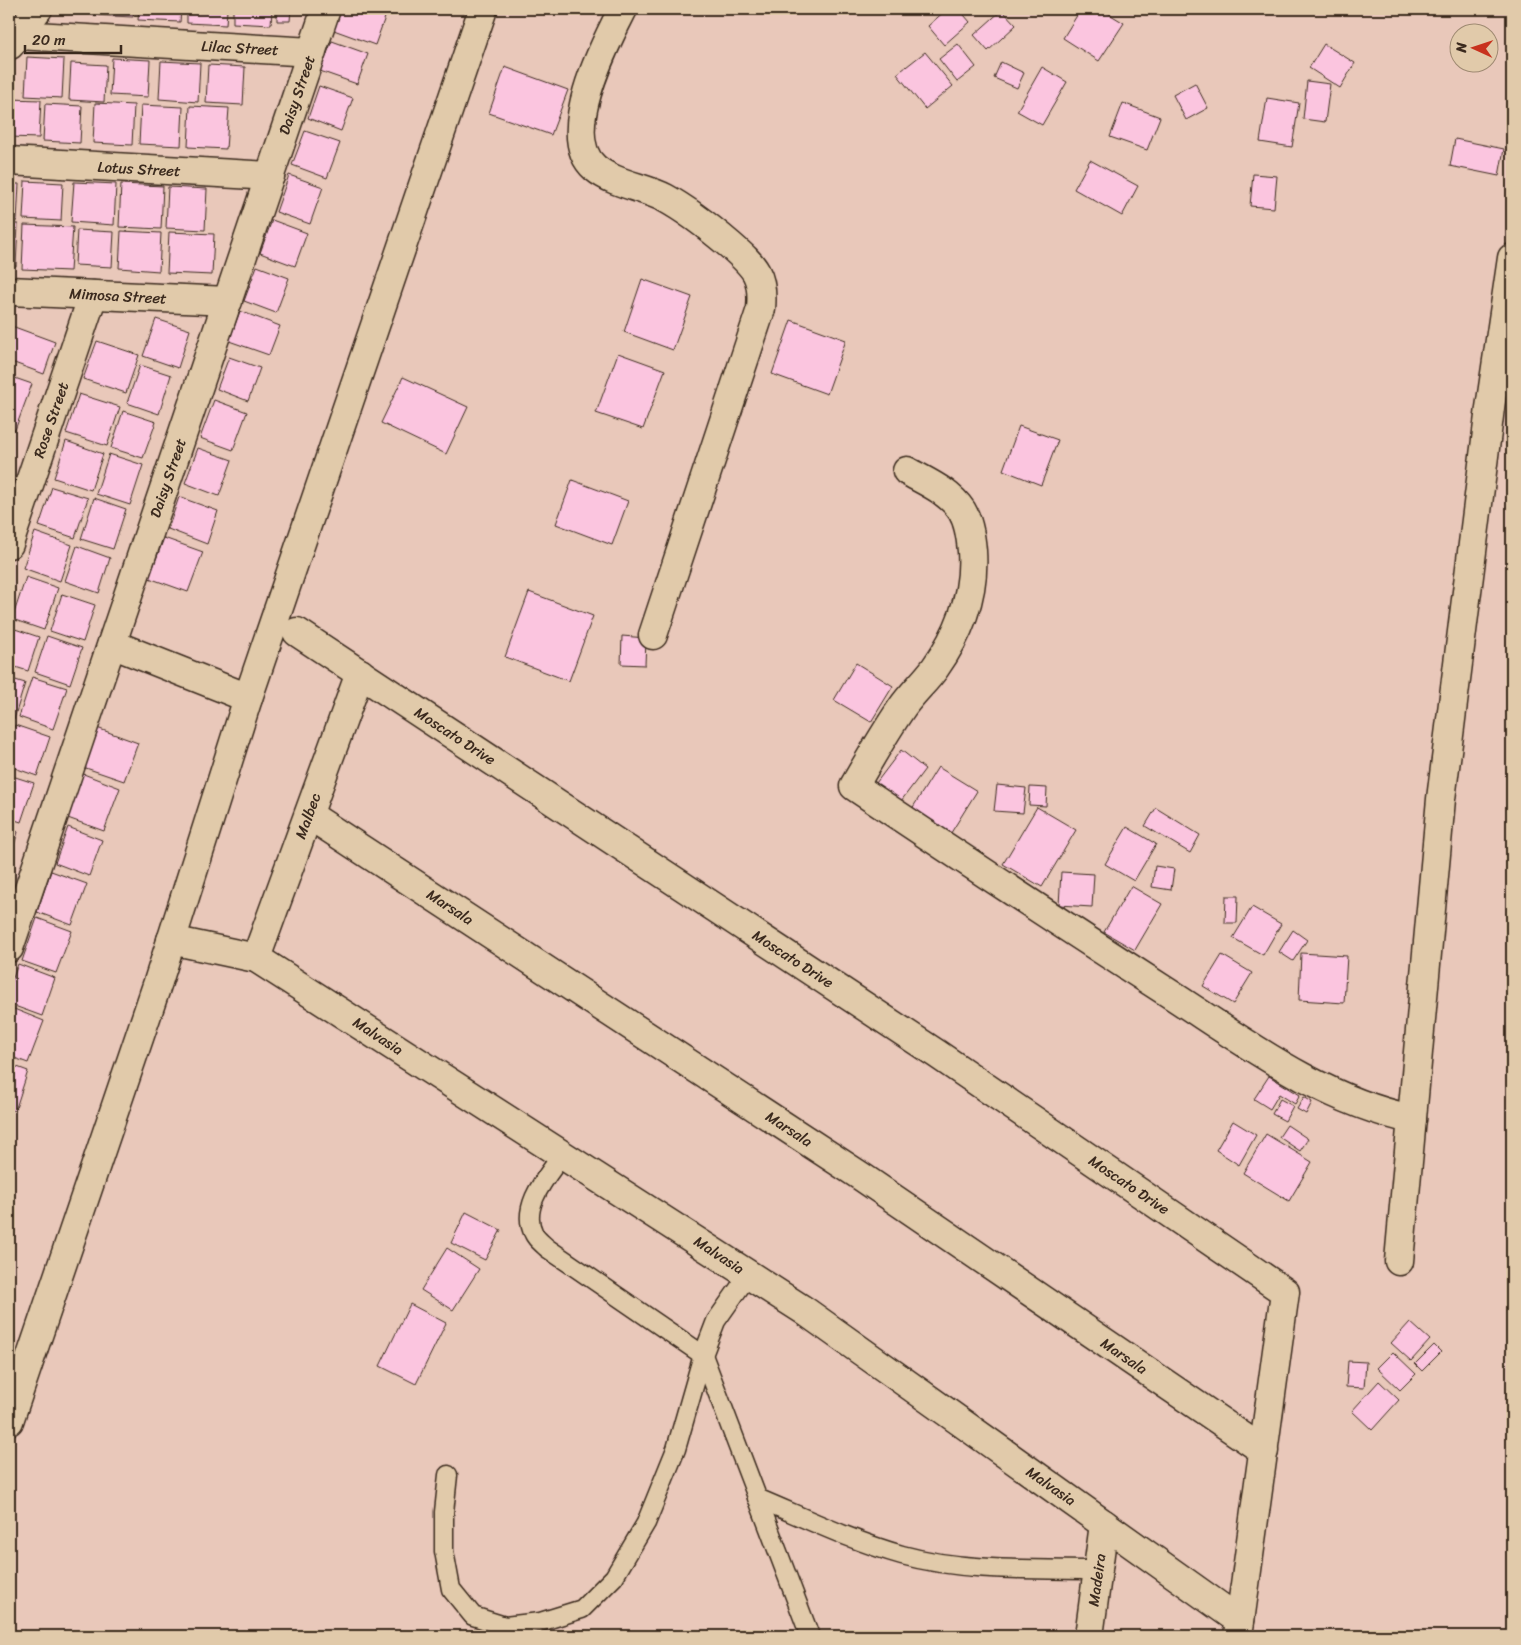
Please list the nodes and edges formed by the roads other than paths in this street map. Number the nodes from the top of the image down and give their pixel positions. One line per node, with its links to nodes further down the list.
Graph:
1 (38, 9): 5 (street, Lilac Street)
2 (326, 9): 6 (street, Daisy Street)
3 (482, 9): 19 (street)
4 (623, 9): 16 (street)
5 (13, 41): 6 (street, Lilac Street)
6 (312, 52): 8 (street, Daisy Street)
7 (9, 161): 8 (street, Lotus Street)
8 (270, 176): 12 (street, Daisy Street)
9 (1512, 258): 24 (street)
10 (9, 291): 11 (street, Mimosa Street)
11 (93, 295): 12 (street, Mimosa Street); 14 (street, Rose Street)
12 (228, 301): 17 (street, Daisy Street)
13 (907, 471): 24 (street)
14 (9, 544)
15 (298, 632): 18 (street, Moscato Drive)
16 (653, 635)
17 (112, 644): 19 (street); 22 (street, Daisy Street)
18 (360, 673): 20 (street, Malbec); 30 (street, Moscato Drive)
19 (248, 698): 21 (street)
20 (309, 814): 23 (street, Malbec); 30 (street, Marsala)
21 (171, 940): 23 (street, Malvasia); 29 (street)
22 (9, 948)
23 (256, 958): 25 (street, Malvasia)
24 (1412, 1119): 26 (street)
25 (562, 1154): 27 (street, Malvasia); 28 (lane)
26 (1399, 1261)
27 (749, 1274): 28 (lane); 33 (street, Malvasia)
28 (703, 1355): 31 (lane); 32 (lane)
29 (9, 1421)
30 (1264, 1451): 35 (street)
31 (448, 1475)
32 (757, 1498): 34 (lane); 36 (lane)
33 (1104, 1524): 34 (street, Madeira); 35 (street, Malvasia)
34 (1098, 1570): 37 (street, Madeira)
35 (1239, 1629)
36 (810, 1636)
37 (1089, 1636)

